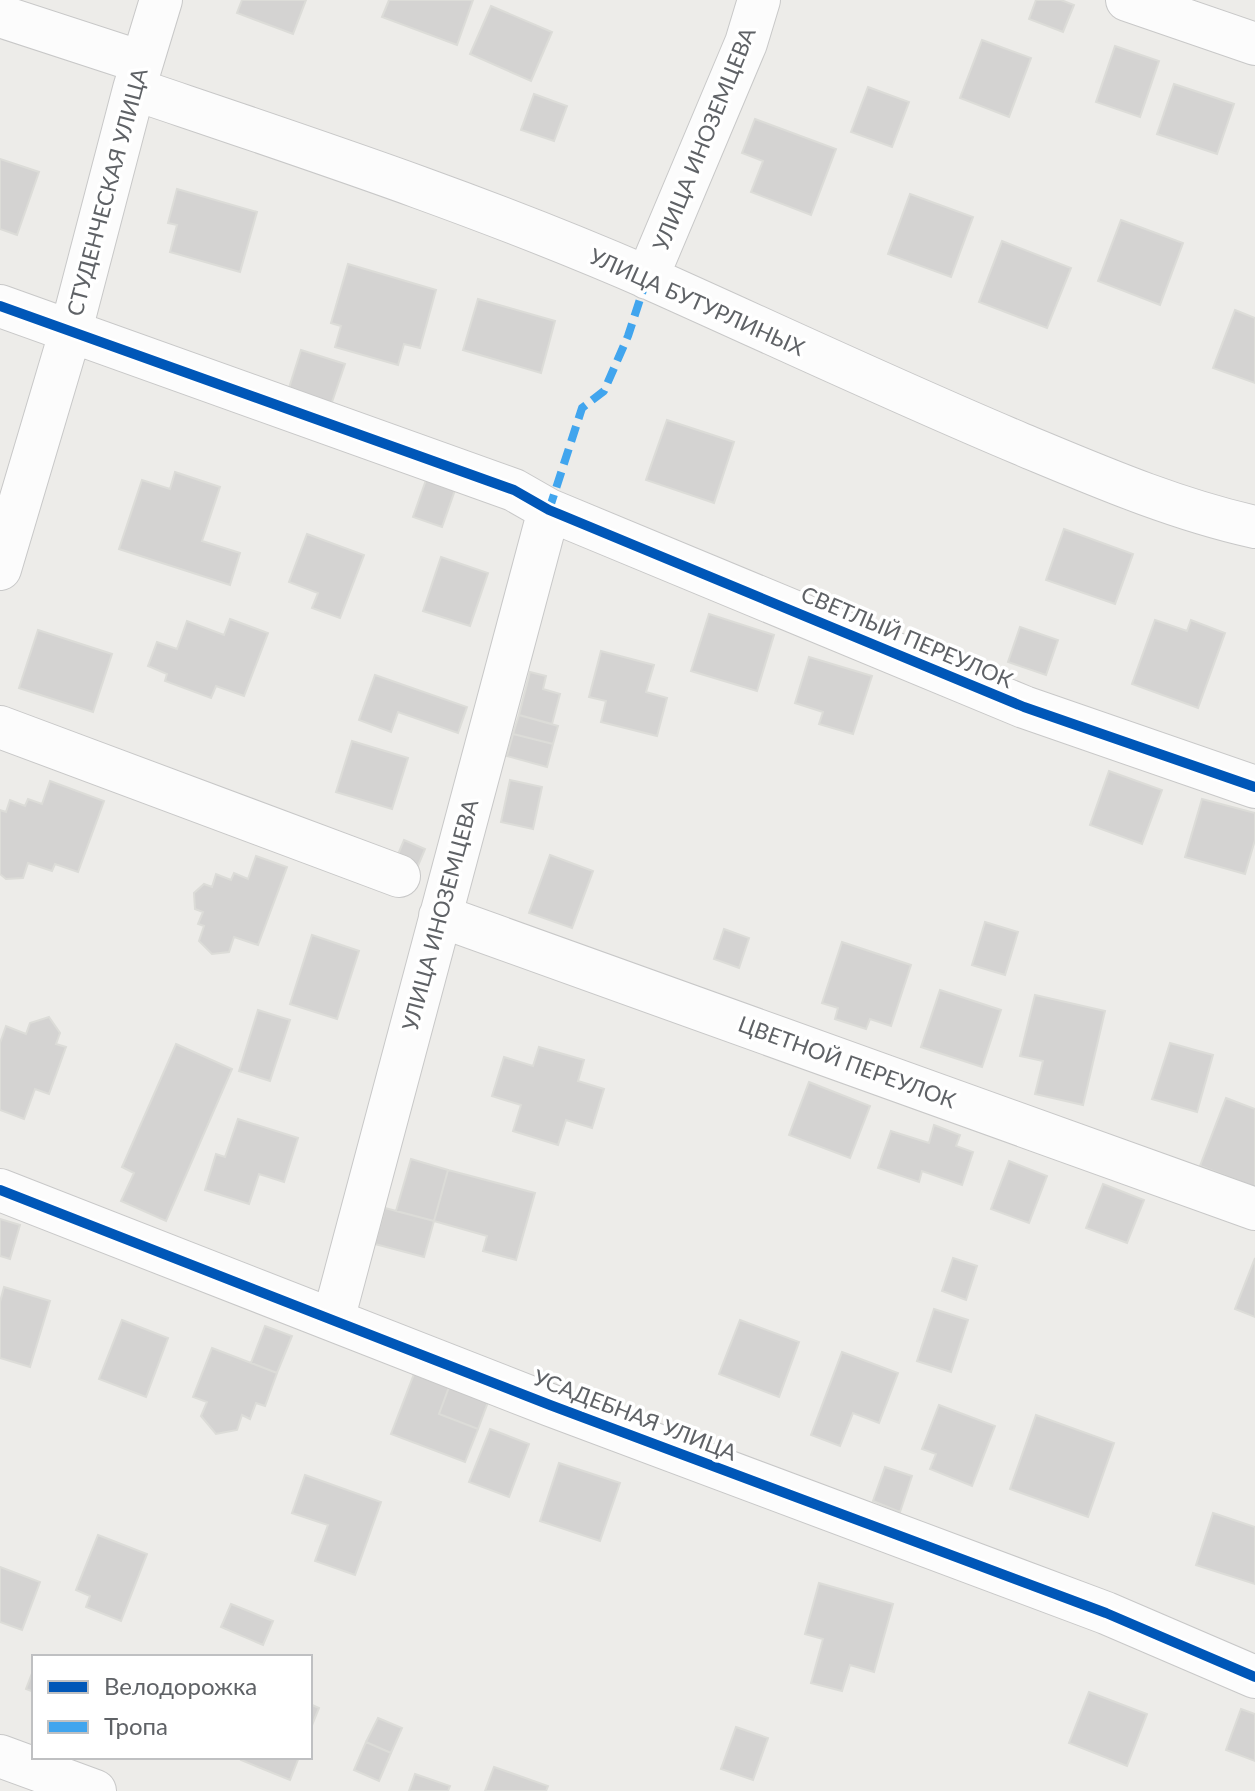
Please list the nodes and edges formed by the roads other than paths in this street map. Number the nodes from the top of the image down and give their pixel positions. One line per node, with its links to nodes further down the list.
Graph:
1 (161, 0): 6 (street, СТУДЕНЧЕСКАЯ УЛИЦА)
2 (759, 0): 7 (street, УЛИЦА ИНОЗЕМЦЕВА)
3 (1127, 0): 5 (street)
4 (0, 16): 6 (street, УЛИЦА БУТУРЛИНЫХ)
5 (1255, 44)
6 (137, 75): 7 (street, УЛИЦА БУТУРЛИНЫХ); 9 (street, СТУДЕНЧЕСКАЯ УЛИЦА)
7 (647, 278): 12 (street, УЛИЦА БУТУРЛИНЫХ)
8 (0, 306): 9 (street, СВЕТЛЫЙ ПЕРЕУЛОК)
9 (71, 330): 10 (street, СВЕТЛЫЙ ПЕРЕУЛОК); 11 (street, СТУДЕНЧЕСКАЯ УЛИЦА)
10 (549, 510): 15 (street, СВЕТЛЫЙ ПЕРЕУЛОК); 17 (street, УЛИЦА ИНОЗЕМЦЕВА)
11 (8, 512): 13 (street, СТУДЕНЧЕСКАЯ УЛИЦА)
12 (1255, 527)
13 (0, 569)
14 (0, 727): 16 (street)
15 (1255, 787)
16 (399, 876)
17 (440, 916): 19 (street, ЦВЕТНОЙ ПЕРЕУЛОК); 20 (street, УЛИЦА ИНОЗЕМЦЕВА)
18 (0, 1190): 20 (street, УСАДЕБНАЯ УЛИЦА)
19 (1255, 1209)
20 (333, 1320): 21 (street, УСАДЕБНАЯ УЛИЦА)
21 (1255, 1677)
22 (0, 1756): 23 (street)
23 (95, 1791)

